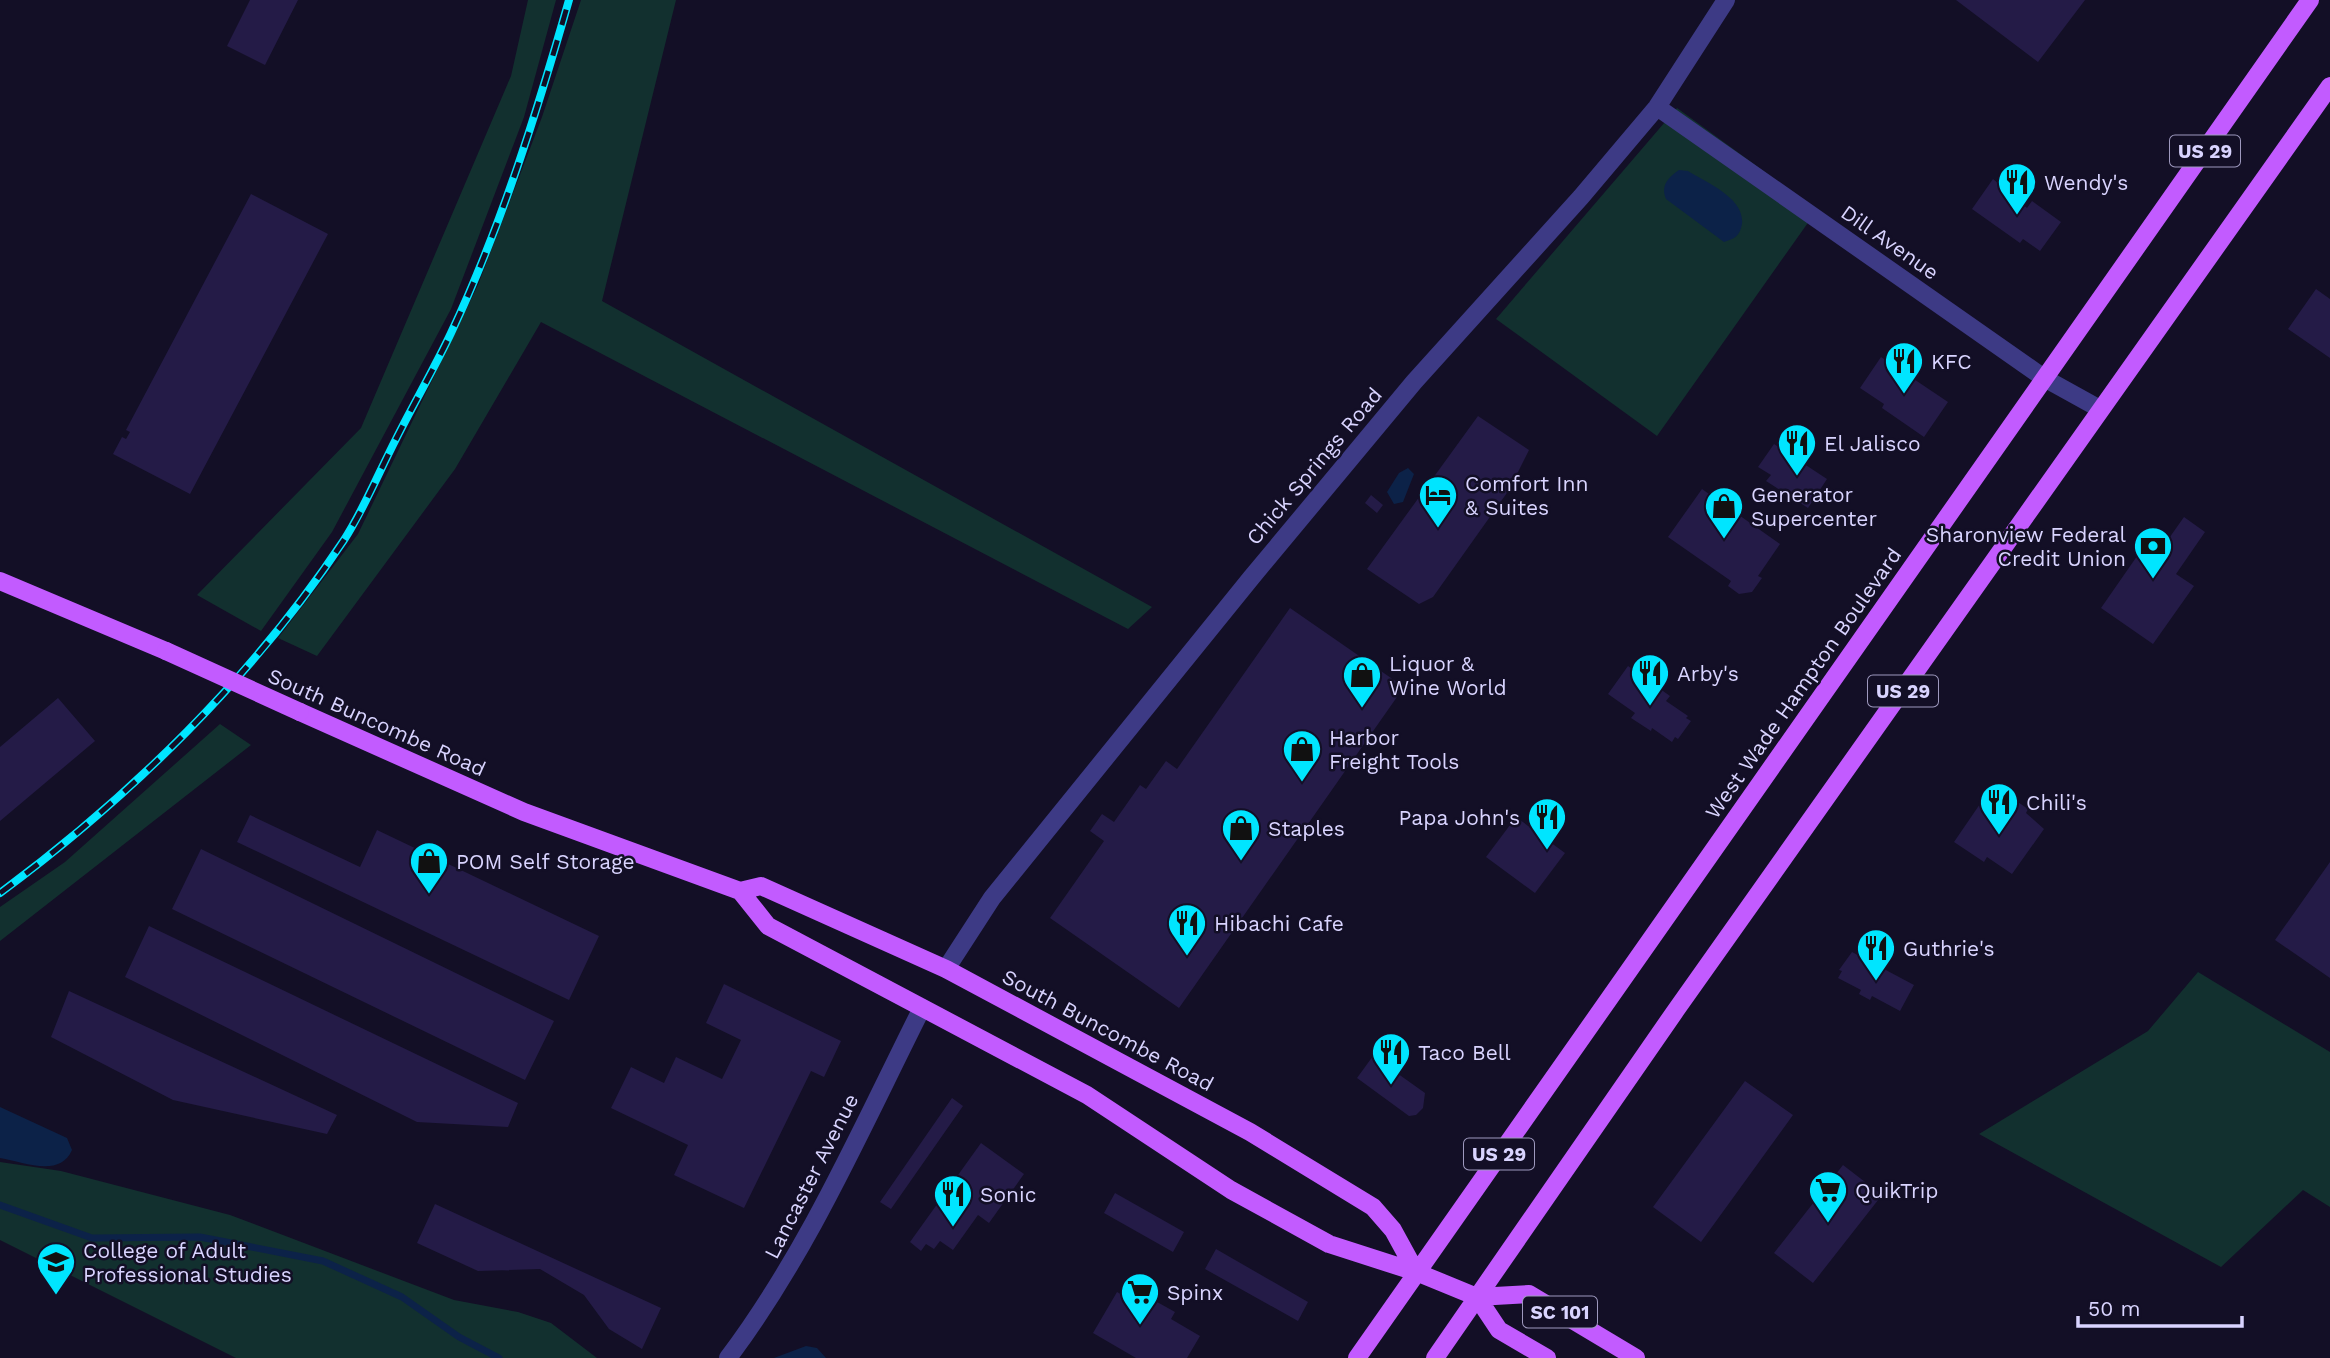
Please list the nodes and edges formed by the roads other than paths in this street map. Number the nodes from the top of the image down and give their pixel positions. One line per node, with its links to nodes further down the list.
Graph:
1 (1726, 0): 4 (street, Chick Springs Road)
2 (2310, 0): 5 (main road, West Wade Hampton Boulevard / US 29)
3 (2330, 86): 6 (main road, US 29)
4 (1657, 107): 5 (street, Dill Avenue); 9 (street, Chick Springs Road)
5 (2044, 379): 6 (street, Dill Avenue); 11 (main road, West Wade Hampton Boulevard / US 29)
6 (2100, 409): 12 (main road, US 29)
7 (0, 581): 8 (main road, South Buncombe Road, bridge)
8 (740, 891): 9 (main road, South Buncombe Road); 10 (main road)
9 (946, 969): 11 (main road, South Buncombe Road)
10 (922, 1007): 11 (main road); 13 (street, Lancaster Avenue)
11 (1416, 1272): 12 (main road); 14 (main road, West Wade Hampton Boulevard / US 29)
12 (1477, 1297): 15 (main road, US 29); 16 (main road, SC 101); 17 (main road, SC 101)
13 (728, 1358)
14 (1357, 1358)
15 (1435, 1358)
16 (1547, 1358)
17 (1636, 1358)

